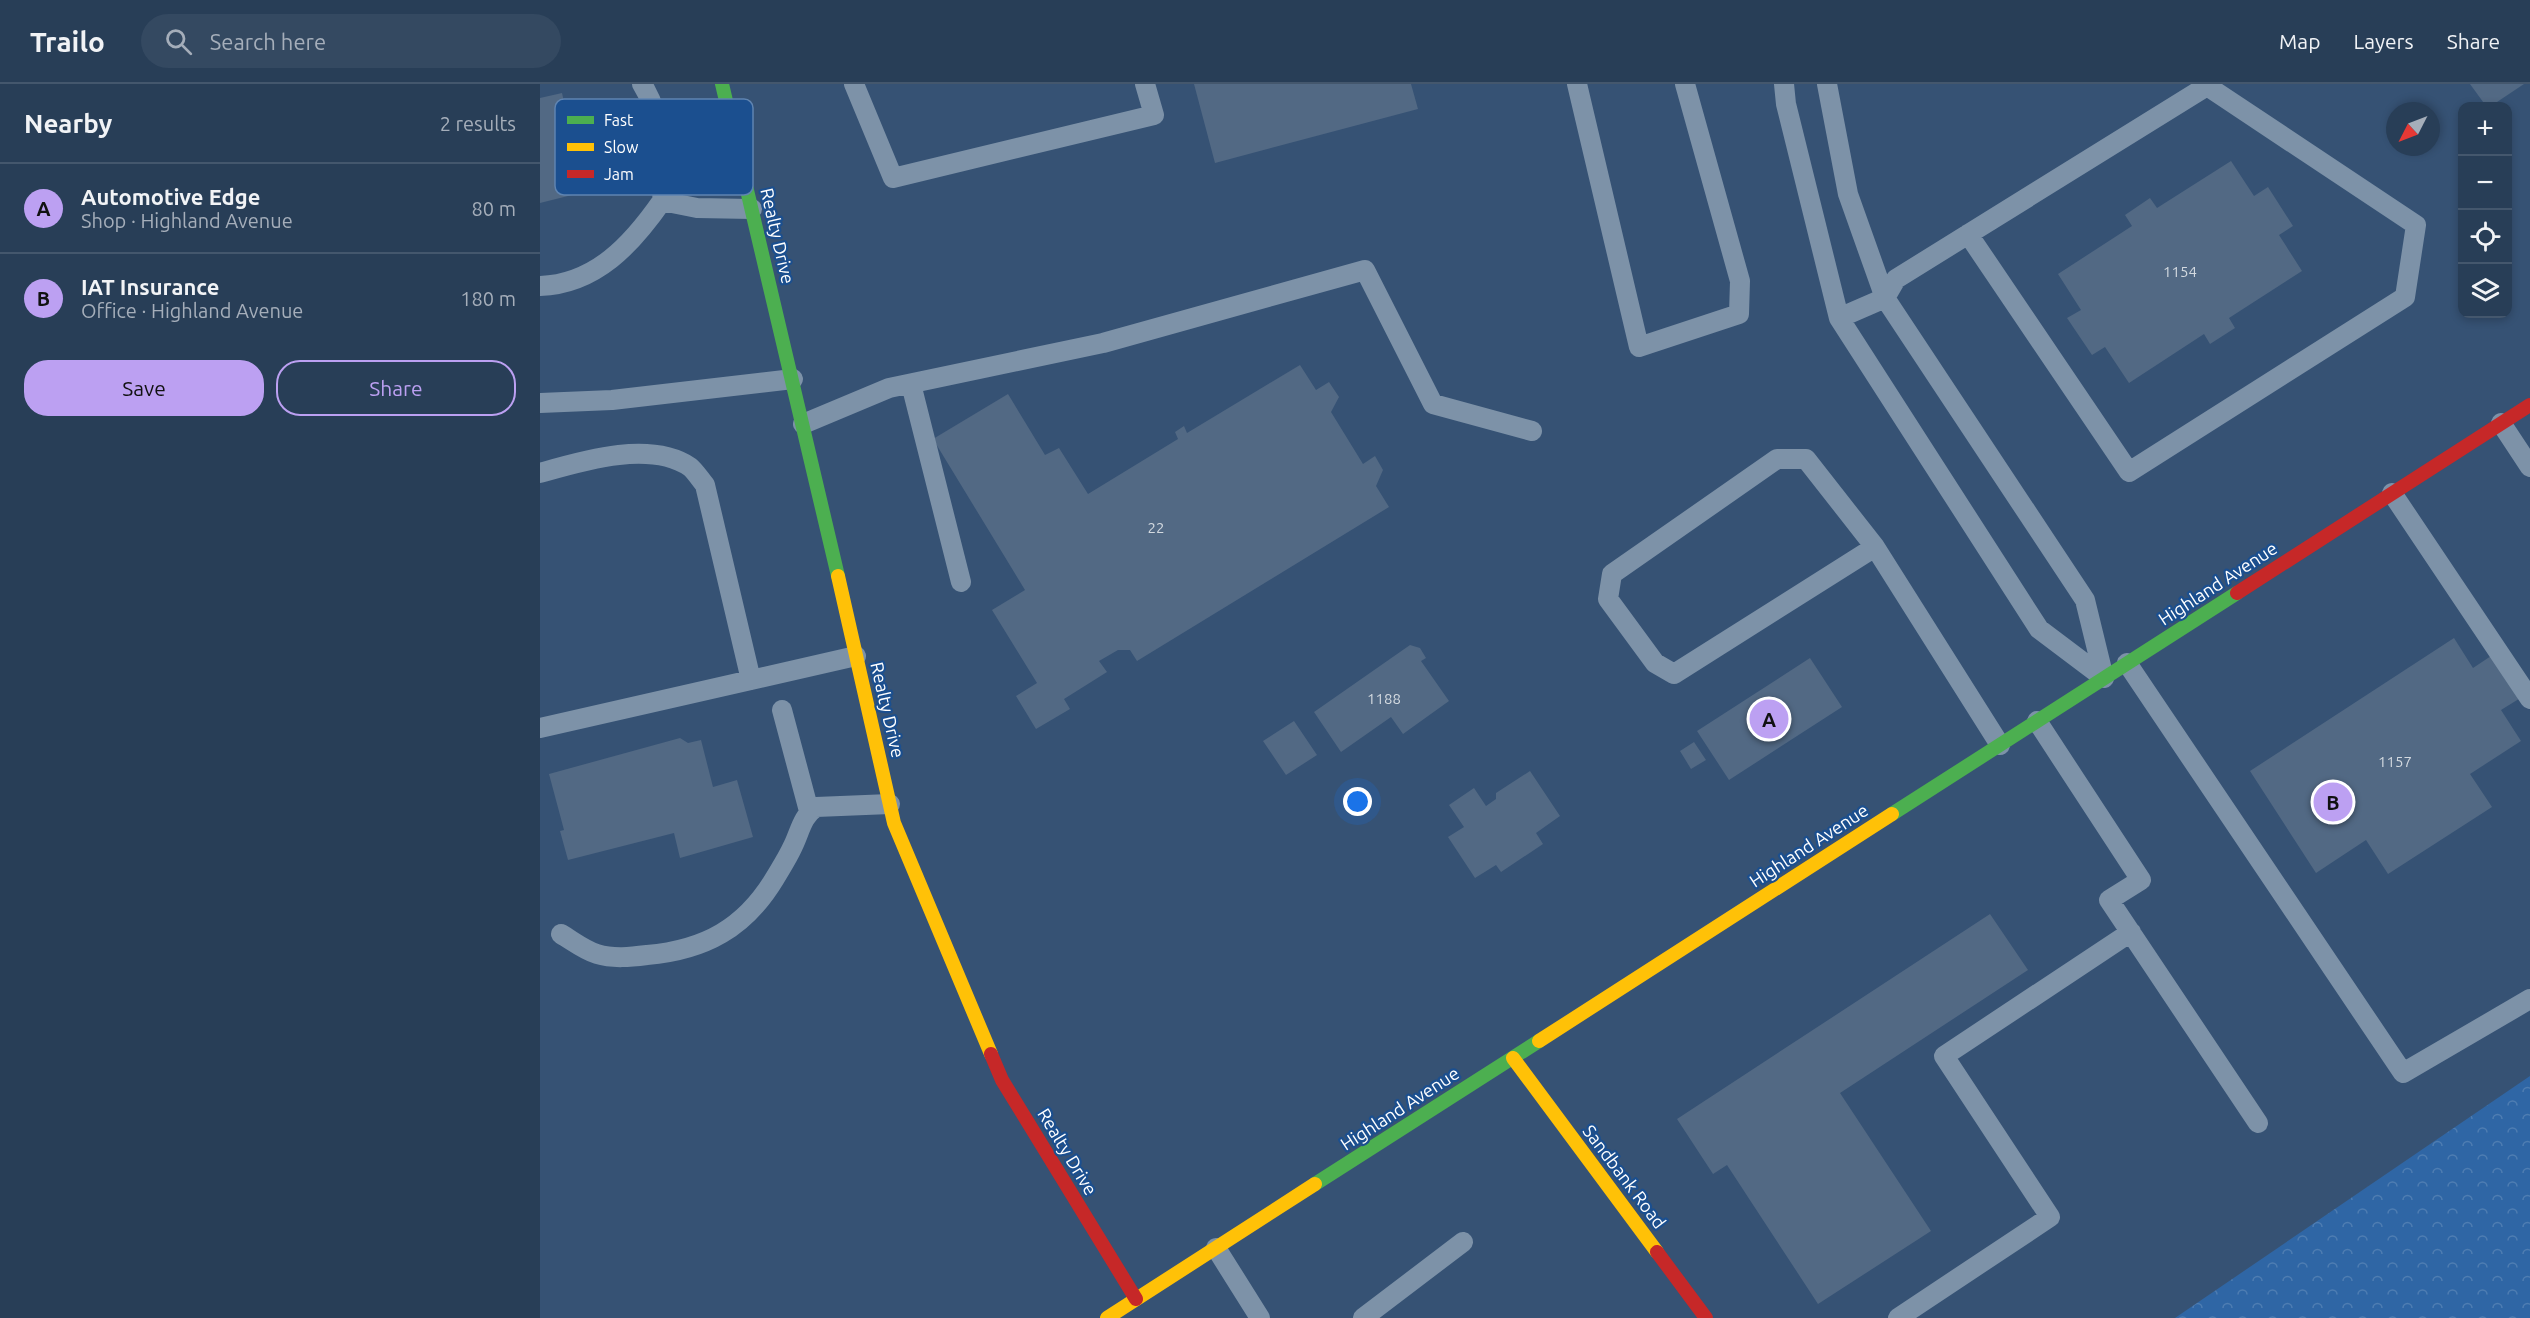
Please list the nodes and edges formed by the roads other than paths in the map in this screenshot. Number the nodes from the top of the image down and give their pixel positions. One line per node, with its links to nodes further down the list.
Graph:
1 (642, 84): 9 (lane)
2 (723, 84): 10 (main road, Realty Drive)
3 (855, 84): 4 (lane)
4 (1145, 84)
5 (1577, 84): 6 (lane)
6 (1685, 84)
7 (1784, 84): 18 (lane)
8 (1827, 84): 17 (lane)
9 (648, 99)
10 (726, 99)
11 (663, 195): 13 (lane)
12 (749, 195): 14 (main road, Realty Drive)
13 (662, 201): 14 (lane); 16 (lane)
14 (752, 209): 19 (main road, Realty Drive)
15 (1968, 234): 15 (lane); 17 (lane)
16 (540, 286)
17 (1885, 298): 18 (lane); 33 (lane)
18 (1839, 318): 33 (lane)
19 (793, 379): 21 (lane); 24 (main road, Realty Drive)
20 (911, 384): 24 (lane); 25 (lane); 30 (lane)
21 (540, 403)
22 (2530, 405): 23 (main road, Highland Avenue)
23 (2501, 423): 26 (lane); 28 (main road, Highland Avenue)
24 (803, 424): 31 (main road, Realty Drive)
25 (1532, 431)
26 (2530, 467)
27 (540, 473): 34 (lane)
28 (2392, 493): 32 (main road, Highland Avenue); 35 (lane)
29 (1875, 547): 29 (lane); 39 (lane)
30 (962, 582)
31 (856, 656): 34 (lane); 40 (main road, Realty Drive)
32 (2127, 663): 33 (main road, Highland Avenue); 44 (lane)
33 (2104, 678): 37 (main road, Highland Avenue)
34 (751, 680): 38 (lane)
35 (2530, 699)
36 (783, 710): 41 (lane)
37 (2037, 721): 39 (main road, Highland Avenue); 42 (lane)
38 (540, 728)
39 (2000, 745): 45 (main road, Highland Avenue)
40 (890, 804): 41 (lane); 49 (main road, Realty Drive)
41 (809, 811): 43 (lane)
42 (2131, 932): 46 (lane); 54 (lane)
43 (561, 934)
44 (2530, 999)
45 (1513, 1058): 48 (main road, Highland Avenue); 53 (main road, Sandbank Road)
46 (2258, 1123)
47 (1463, 1242): 52 (lane)
48 (1216, 1248): 49 (main road, Highland Avenue); 51 (lane)
49 (1136, 1299): 50 (main road, Highland Avenue)
50 (1107, 1318)
51 (1260, 1318)
52 (1364, 1318)
53 (1706, 1318)
54 (1898, 1318)

